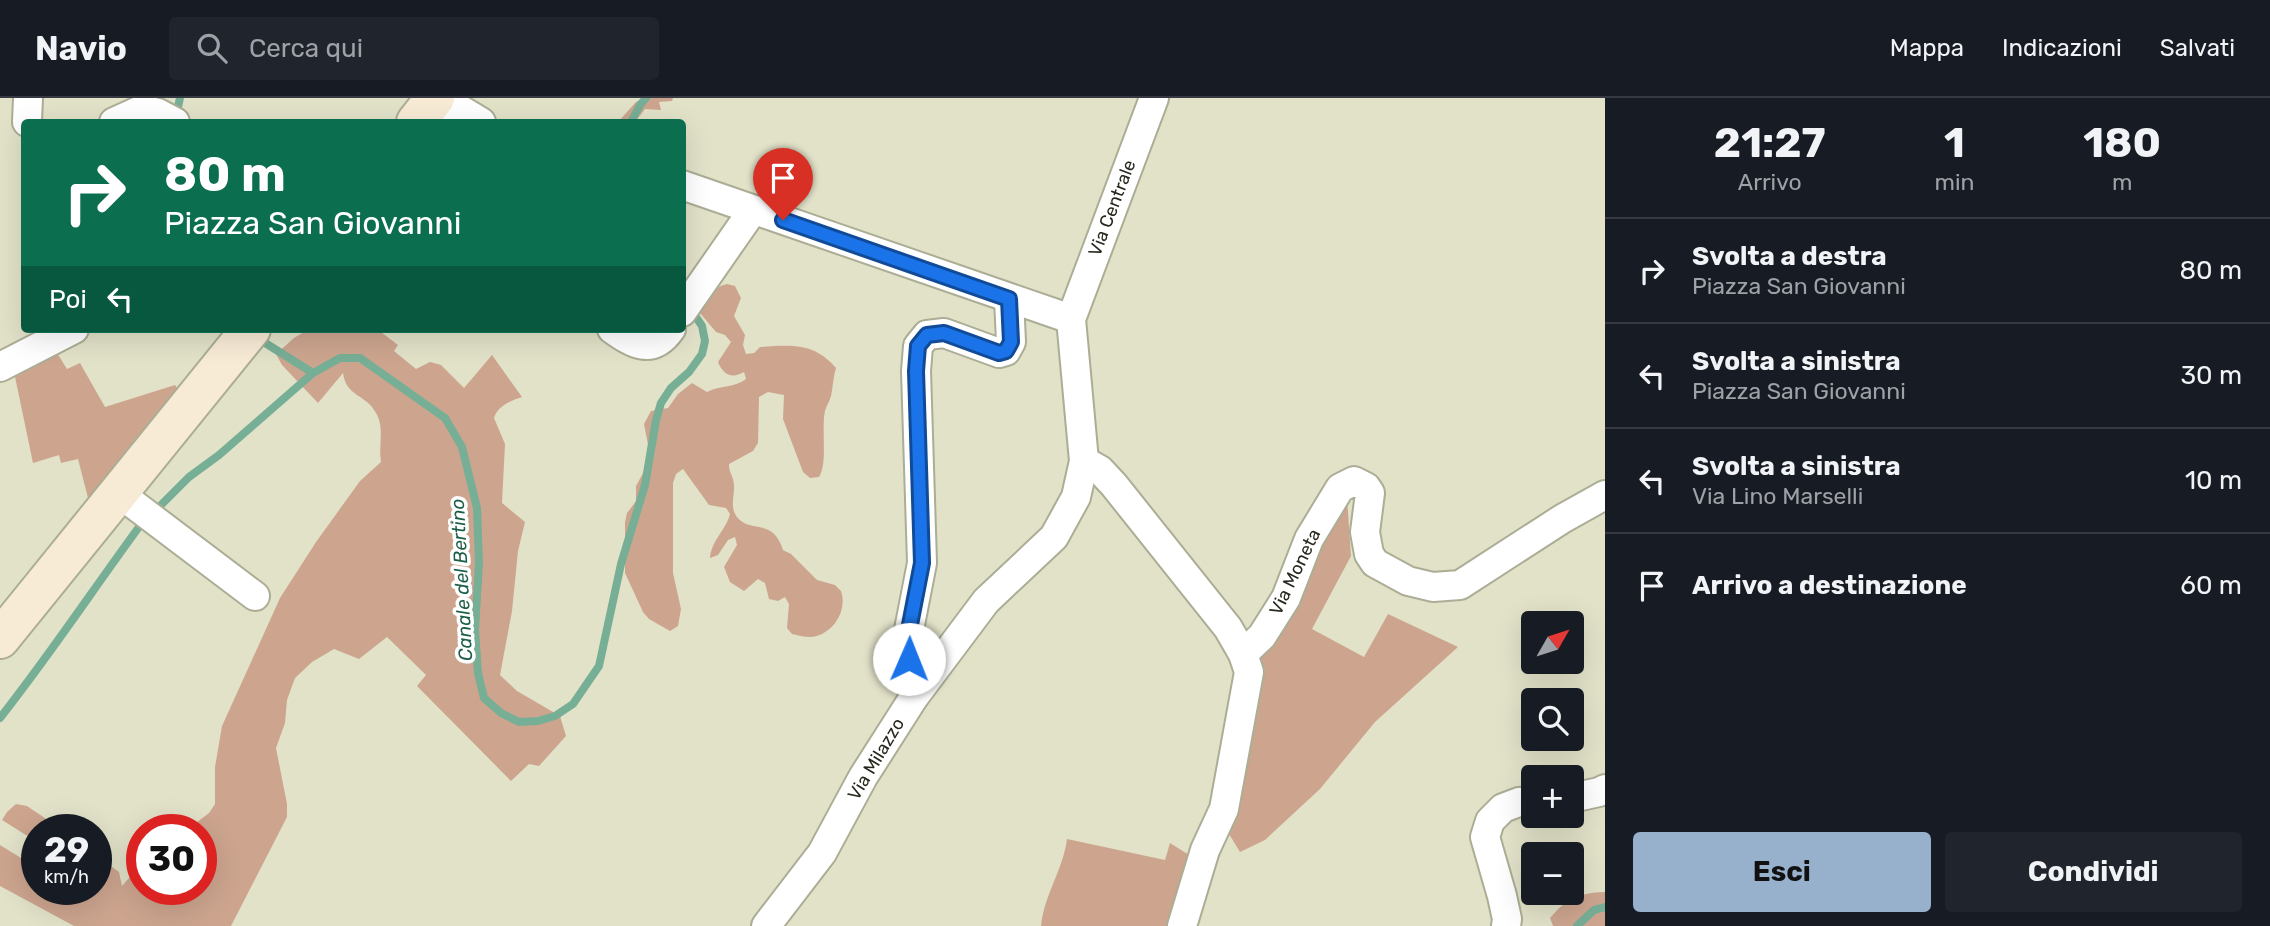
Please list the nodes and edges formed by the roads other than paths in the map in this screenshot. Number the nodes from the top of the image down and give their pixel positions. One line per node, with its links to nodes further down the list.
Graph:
1 (28, 98): 4 (street)
2 (1154, 98): 12 (street, Via Centrale)
3 (428, 113): 7 (street)
4 (27, 119)
5 (121, 119): 6 (street)
6 (169, 119)
7 (476, 119)
8 (686, 186): 9 (street)
9 (753, 210): 10 (street); 11 (street)
10 (1009, 299): 12 (street); 24 (street)
11 (686, 306)
12 (1071, 319): 18 (street, Via Milazzo)
13 (66, 333): 17 (street)
14 (248, 333): 19 (street)
15 (617, 333): 16 (street)
16 (668, 333)
17 (0, 367)
18 (1084, 461): 23 (street); 24 (street, Via Milazzo)
19 (120, 494): 21 (street); 22 (street)
20 (1605, 495): 23 (street, Via Moneta)
21 (256, 596)
22 (0, 639)
23 (1243, 654): 29 (street)
24 (914, 697): 28 (street, Via Milazzo)
25 (1605, 789): 26 (street)
26 (1584, 795)
27 (1521, 802): 30 (street)
28 (766, 926)
29 (1182, 926)
30 (1506, 926)

